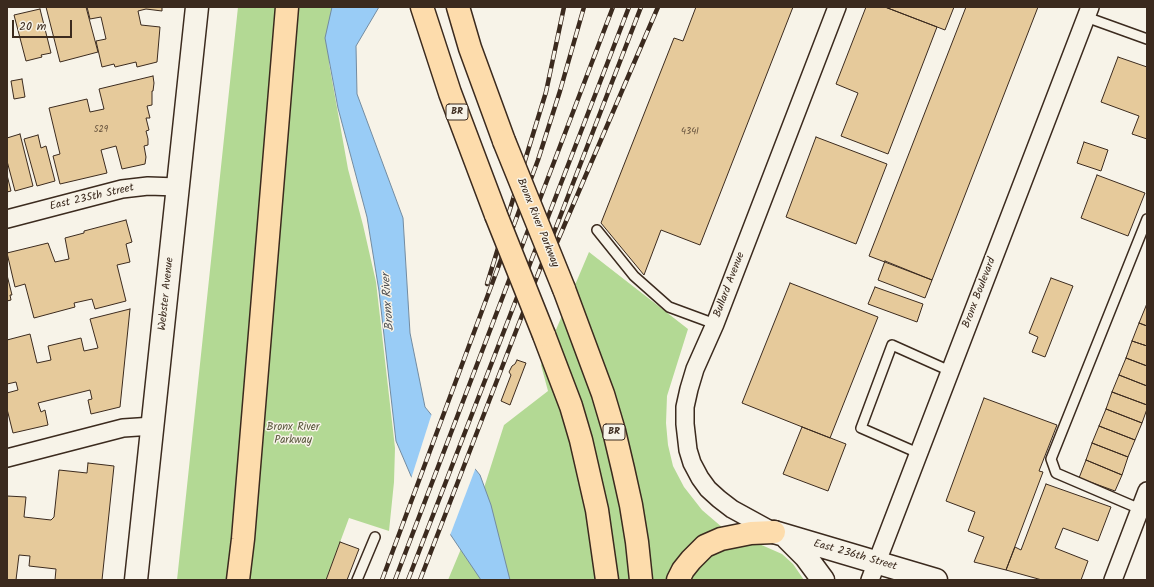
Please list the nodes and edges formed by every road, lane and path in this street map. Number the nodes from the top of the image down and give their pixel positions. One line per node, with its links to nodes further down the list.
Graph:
1 (197, 7): 8 (main road, Webster Avenue)
2 (288, 7): 23 (highway)
3 (422, 7): 25 (highway, BR, bridge)
4 (458, 7): 26 (highway, Bronx River Parkway / BR, bridge)
5 (837, 7): 12 (street, Bullard Avenue)
6 (1088, 12): 7 (lane); 13 (street, Bronx Boulevard)
7 (1147, 40)
8 (178, 187): 9 (street, East 235th Street); 14 (main road, Webster Avenue)
9 (7, 219)
10 (1147, 219): 18 (lane)
11 (597, 230): 12 (lane)
12 (715, 324): 19 (street, Bullard Avenue)
13 (950, 371): 15 (street, Bronx Boulevard); 15 (lane)
14 (153, 426): 16 (street); 22 (main road, Webster Avenue)
15 (918, 453): 21 (street, Bronx Boulevard)
16 (7, 458)
17 (1147, 491): 18 (street)
18 (1140, 509): 30 (street)
19 (779, 534): 21 (main road, East 236th Street); 27 (highway); 28 (main road)
20 (375, 537): 24 (lane)
21 (873, 571): 29 (main road, East 236th Street)
22 (136, 580)
23 (238, 580)
24 (358, 580)
25 (607, 580)
26 (641, 580)
27 (678, 580)
28 (823, 580)
29 (936, 580)
30 (1113, 580)

